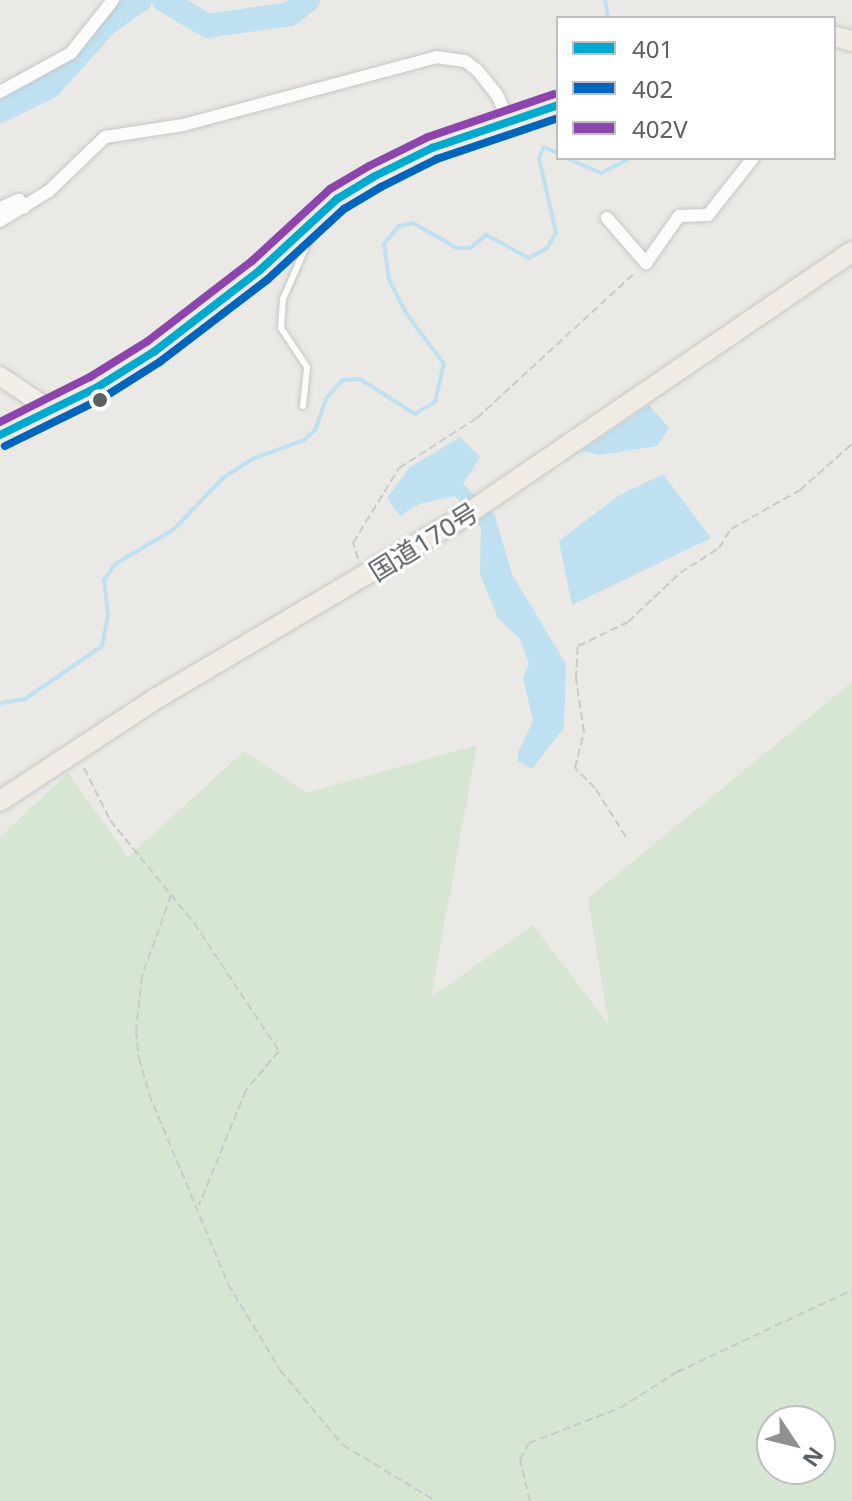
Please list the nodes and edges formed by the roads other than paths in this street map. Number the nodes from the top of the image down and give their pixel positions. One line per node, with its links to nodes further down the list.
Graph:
1 (113, 0): 2 (street)
2 (0, 92)
3 (556, 106): 4 (highway)
4 (509, 121): 6 (street); 9 (highway)
5 (751, 160): 8 (street)
6 (24, 207): 7 (street); 10 (street)
7 (0, 208)
8 (607, 218)
9 (316, 219): 13 (lane); 14 (highway)
10 (0, 221)
11 (846, 255): 16 (highway, 国道170号)
12 (0, 376): 14 (main road)
13 (303, 406)
14 (52, 411): 15 (highway)
15 (0, 435)
16 (0, 801)

